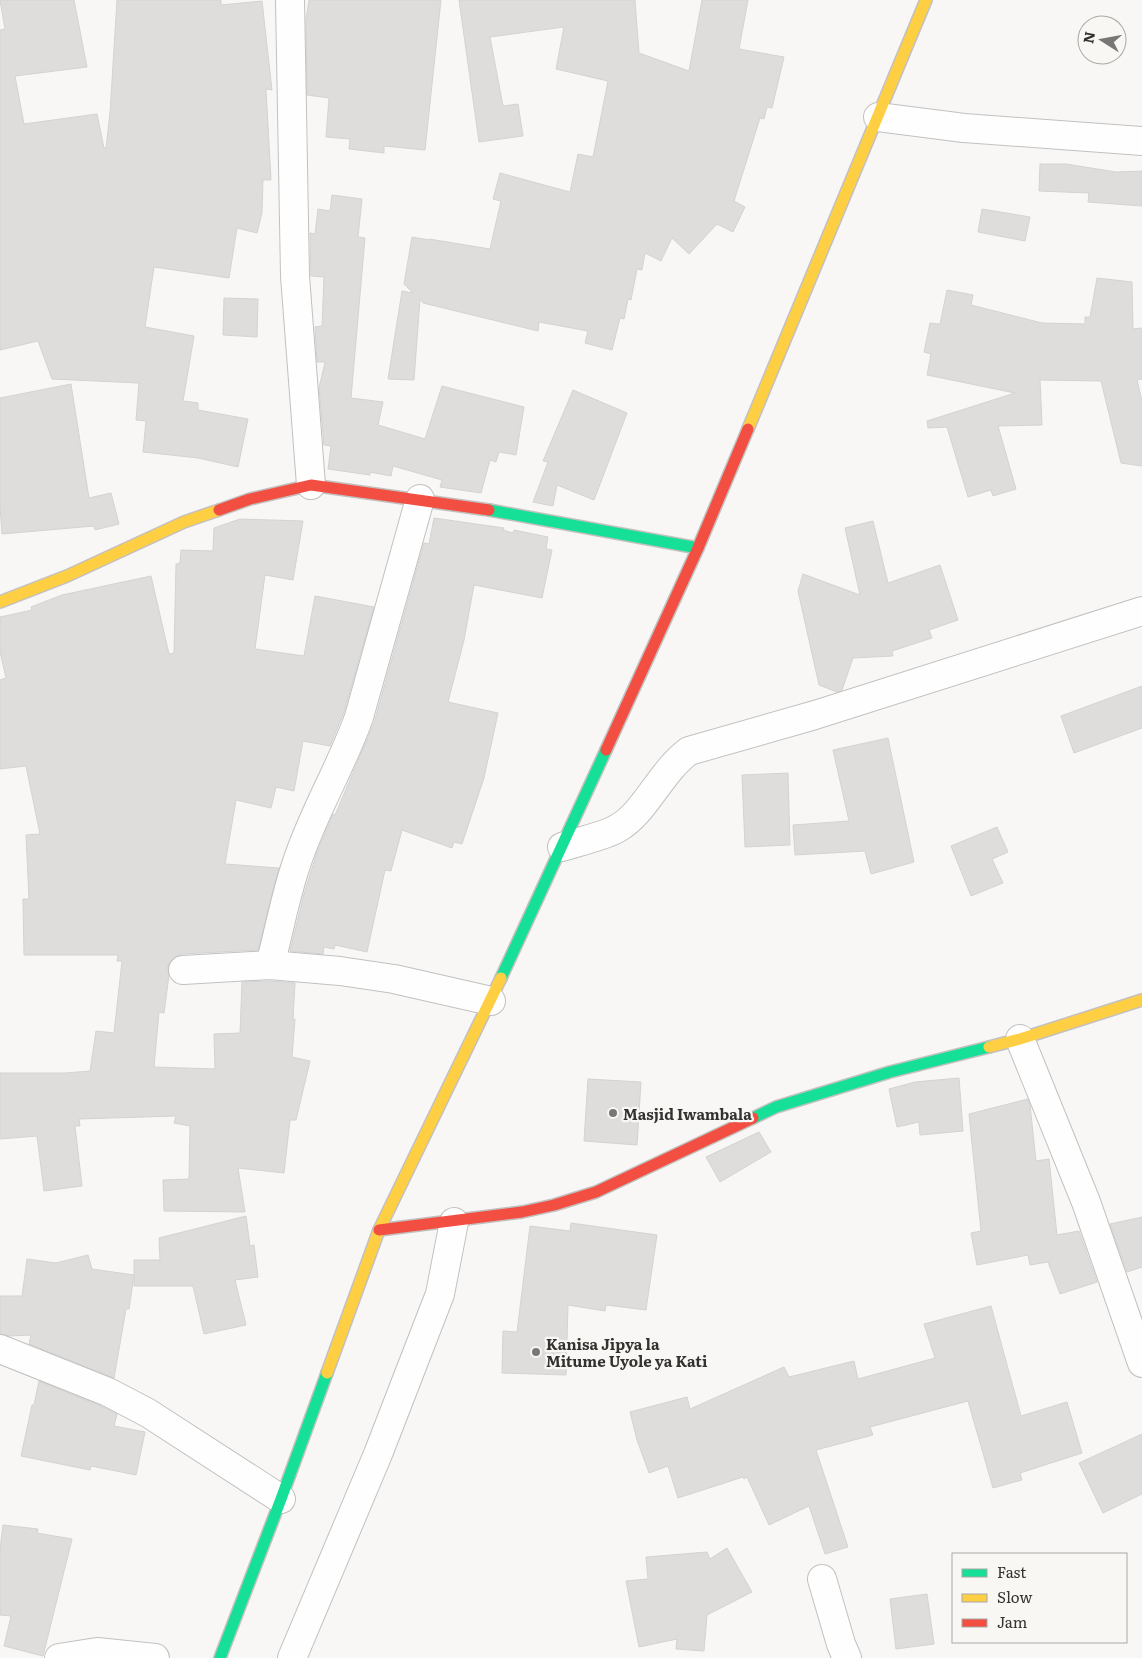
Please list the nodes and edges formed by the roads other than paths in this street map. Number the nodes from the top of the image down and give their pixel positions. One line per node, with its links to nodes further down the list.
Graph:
1 (290, 0): 5 (street)
2 (926, 0): 3 (main road)
3 (878, 117): 4 (street); 7 (main road)
4 (1142, 141)
5 (311, 485): 6 (main road); 8 (main road)
6 (420, 499): 7 (main road); 11 (street)
7 (698, 548): 10 (main road)
8 (0, 602)
9 (1142, 611): 10 (street)
10 (562, 847): 14 (main road)
11 (270, 965): 12 (street); 14 (street)
12 (182, 970)
13 (1142, 1000): 15 (main road)
14 (491, 1001): 17 (main road)
15 (1020, 1039): 16 (main road); 19 (street)
16 (454, 1222): 17 (main road); 25 (street)
17 (379, 1230): 20 (main road)
18 (0, 1349): 20 (street)
19 (1142, 1363)
20 (281, 1499): 24 (main road)
21 (822, 1579): 26 (street)
22 (58, 1658): 23 (street)
23 (155, 1658)
24 (220, 1658)
25 (292, 1658)
26 (847, 1658)

